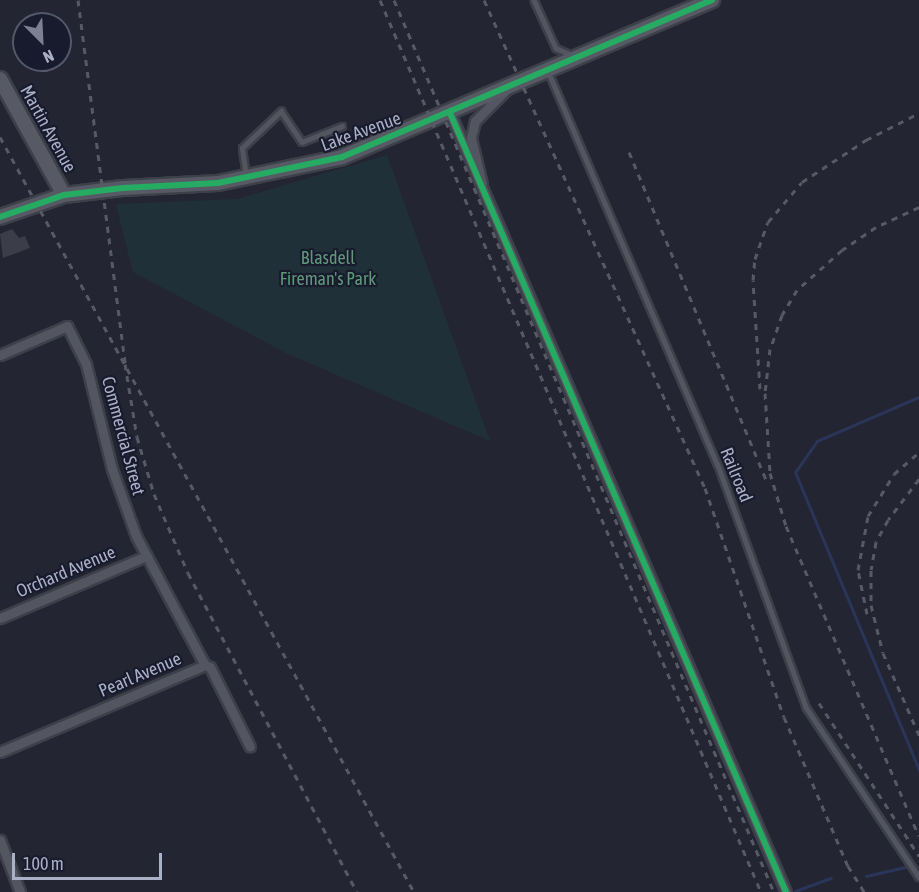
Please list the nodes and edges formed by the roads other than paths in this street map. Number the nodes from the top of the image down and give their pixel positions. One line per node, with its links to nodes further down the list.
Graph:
1 (534, 0): 3 (lane)
2 (712, 0): 3 (street, Lake Avenue)
3 (577, 58): 4 (street, Lake Avenue)
4 (548, 71): 6 (street, Lake Avenue); 20 (lane, Railroad)
5 (0, 79): 11 (street, Martin Avenue)
6 (508, 88): 7 (street, Lake Avenue); 10 (street)
7 (450, 113): 9 (street, Lake Avenue); 10 (street)
8 (342, 126): 9 (lane)
9 (247, 179): 11 (street, Lake Avenue)
10 (482, 184): 22 (street)
11 (64, 195): 12 (street, Lake Avenue)
12 (0, 217)
13 (0, 355): 14 (street, Commercial Street)
14 (146, 556): 15 (street, Orchard Avenue); 16 (street, Commercial Street)
15 (0, 618)
16 (205, 665): 17 (street, Pearl Avenue); 18 (street, Pearl Avenue)
17 (250, 747)
18 (0, 752)
19 (0, 840): 21 (street)
20 (919, 877)
21 (20, 892)
22 (786, 892)

